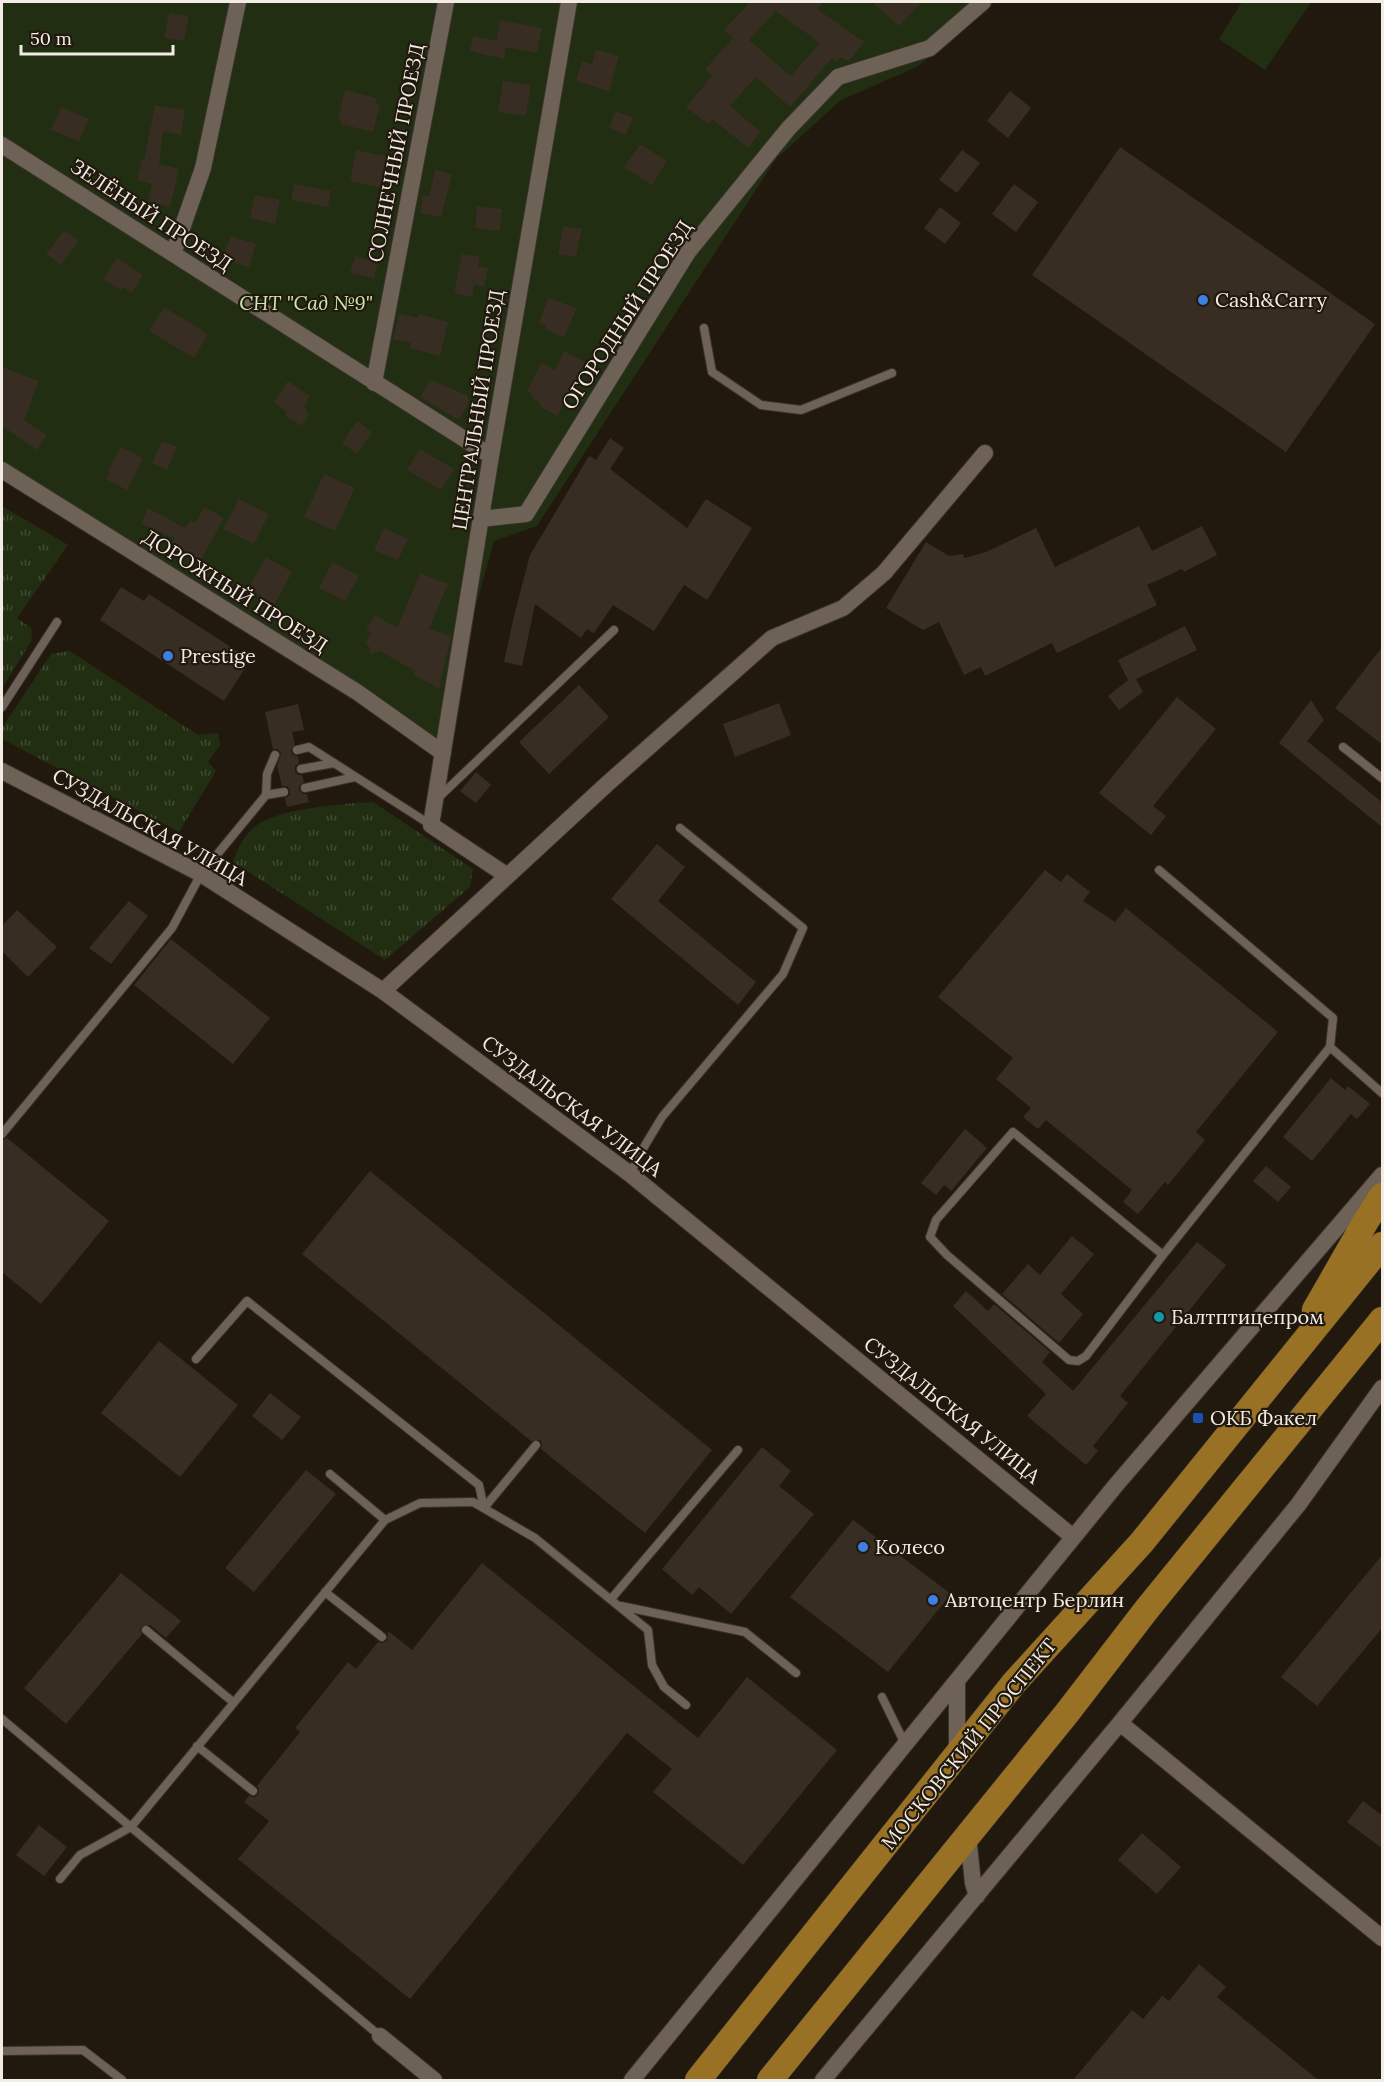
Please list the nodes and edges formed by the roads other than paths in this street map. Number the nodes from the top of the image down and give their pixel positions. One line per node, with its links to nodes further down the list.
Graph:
1 (238, 2): 6 (street)
2 (446, 2): 9 (street, СОЛНЕЧНЫЙ ПРОЕЗД)
3 (569, 2): 11 (street, ЦЕНТРАЛЬНЫЙ ПРОЕЗД)
4 (983, 2): 13 (street, ОГОРОДНЫЙ ПРОЕЗД)
5 (2, 145): 6 (street, ЗЕЛЁНЫЙ ПРОЕЗД)
6 (173, 255): 9 (street, ЗЕЛЁНЫЙ ПРОЕЗД)
7 (705, 328): 8 (lane)
8 (892, 373)
9 (375, 383): 11 (street, ЗЕЛЁНЫЙ ПРОЕЗД)
10 (985, 453): 36 (street)
11 (490, 456): 13 (street, ЦЕНТРАЛЬНЫЙ ПРОЕЗД)
12 (2, 470): 19 (street, ДОРОЖНЫЙ ПРОЕЗД)
13 (481, 519): 19 (street, ЦЕНТРАЛЬНЫЙ ПРОЕЗД)
14 (57, 622): 16 (lane)
15 (614, 630): 31 (lane)
16 (2, 707)
17 (1343, 747): 27 (lane)
18 (297, 750): 21 (lane)
19 (443, 753): 31 (street, ЦЕНТРАЛЬНЫЙ ПРОЕЗД)
20 (275, 755): 25 (lane)
21 (334, 763): 22 (lane); 26 (lane)
22 (301, 769)
23 (2, 771): 35 (street, СУЗДАЛЬСКАЯ УЛИЦА)
24 (279, 772): 25 (lane)
25 (267, 774): 30 (lane)
26 (355, 777): 28 (lane); 32 (lane)
27 (1383, 778)
28 (305, 788)
29 (284, 792): 30 (lane)
30 (266, 795): 35 (lane)
31 (435, 801): 32 (street, ЦЕНТРАЛЬНЫЙ ПРОЕЗД)
32 (431, 825): 36 (street)
33 (680, 828): 41 (lane)
34 (1159, 870): 38 (lane)
35 (201, 874): 37 (street, СУЗДАЛЬСКАЯ УЛИЦА); 40 (lane)
36 (506, 875): 37 (street)
37 (384, 991): 41 (street, СУЗДАЛЬСКАЯ УЛИЦА)
38 (1330, 1047): 39 (lane); 45 (lane)
39 (1383, 1092)
40 (2, 1134)
41 (630, 1174): 57 (street, СУЗДАЛЬСКАЯ УЛИЦА)
42 (1383, 1175): 57 (street)
43 (1383, 1196): 49 (main road)
44 (1383, 1245): 49 (main road, МОСКОВСКИЙ ПРОСПЕКТ)
45 (1163, 1255): 45 (lane)
46 (1383, 1320): 51 (main road)
47 (1383, 1336): 51 (main road)
48 (196, 1359): 55 (lane)
49 (1274, 1381): 71 (main road, МОСКОВСКИЙ ПРОСПЕКТ)
50 (1383, 1388): 68 (street)
51 (1327, 1389): 74 (main road)
52 (536, 1445): 55 (lane)
53 (738, 1450): 59 (lane)
54 (330, 1474): 56 (lane)
55 (484, 1508): 56 (lane); 59 (lane)
56 (385, 1520): 58 (lane)
57 (1073, 1537): 63 (street)
58 (325, 1592): 61 (lane); 65 (lane)
59 (614, 1602): 62 (lane); 66 (lane)
60 (146, 1630): 65 (lane)
61 (382, 1637)
62 (796, 1673)
63 (957, 1682): 69 (street); 71 (street)
64 (882, 1697): 69 (lane)
65 (233, 1702): 70 (lane)
66 (686, 1705)
67 (2, 1719): 73 (lane)
68 (1120, 1724): 76 (street); 77 (street)
69 (906, 1744): 82 (street)
70 (197, 1746): 72 (lane); 73 (lane)
71 (957, 1754): 83 (main road, МОСКОВСКИЙ ПРОСПЕКТ)
72 (252, 1791)
73 (130, 1827): 75 (lane); 78 (lane)
74 (968, 1836): 76 (street); 84 (main road)
75 (60, 1879)
76 (977, 1896): 85 (street)
77 (1383, 1938)
78 (380, 2036): 81 (street)
79 (2, 2050): 80 (lane)
80 (122, 2080)
81 (434, 2080)
82 (632, 2080)
83 (698, 2080)
84 (770, 2080)
85 (823, 2080)

